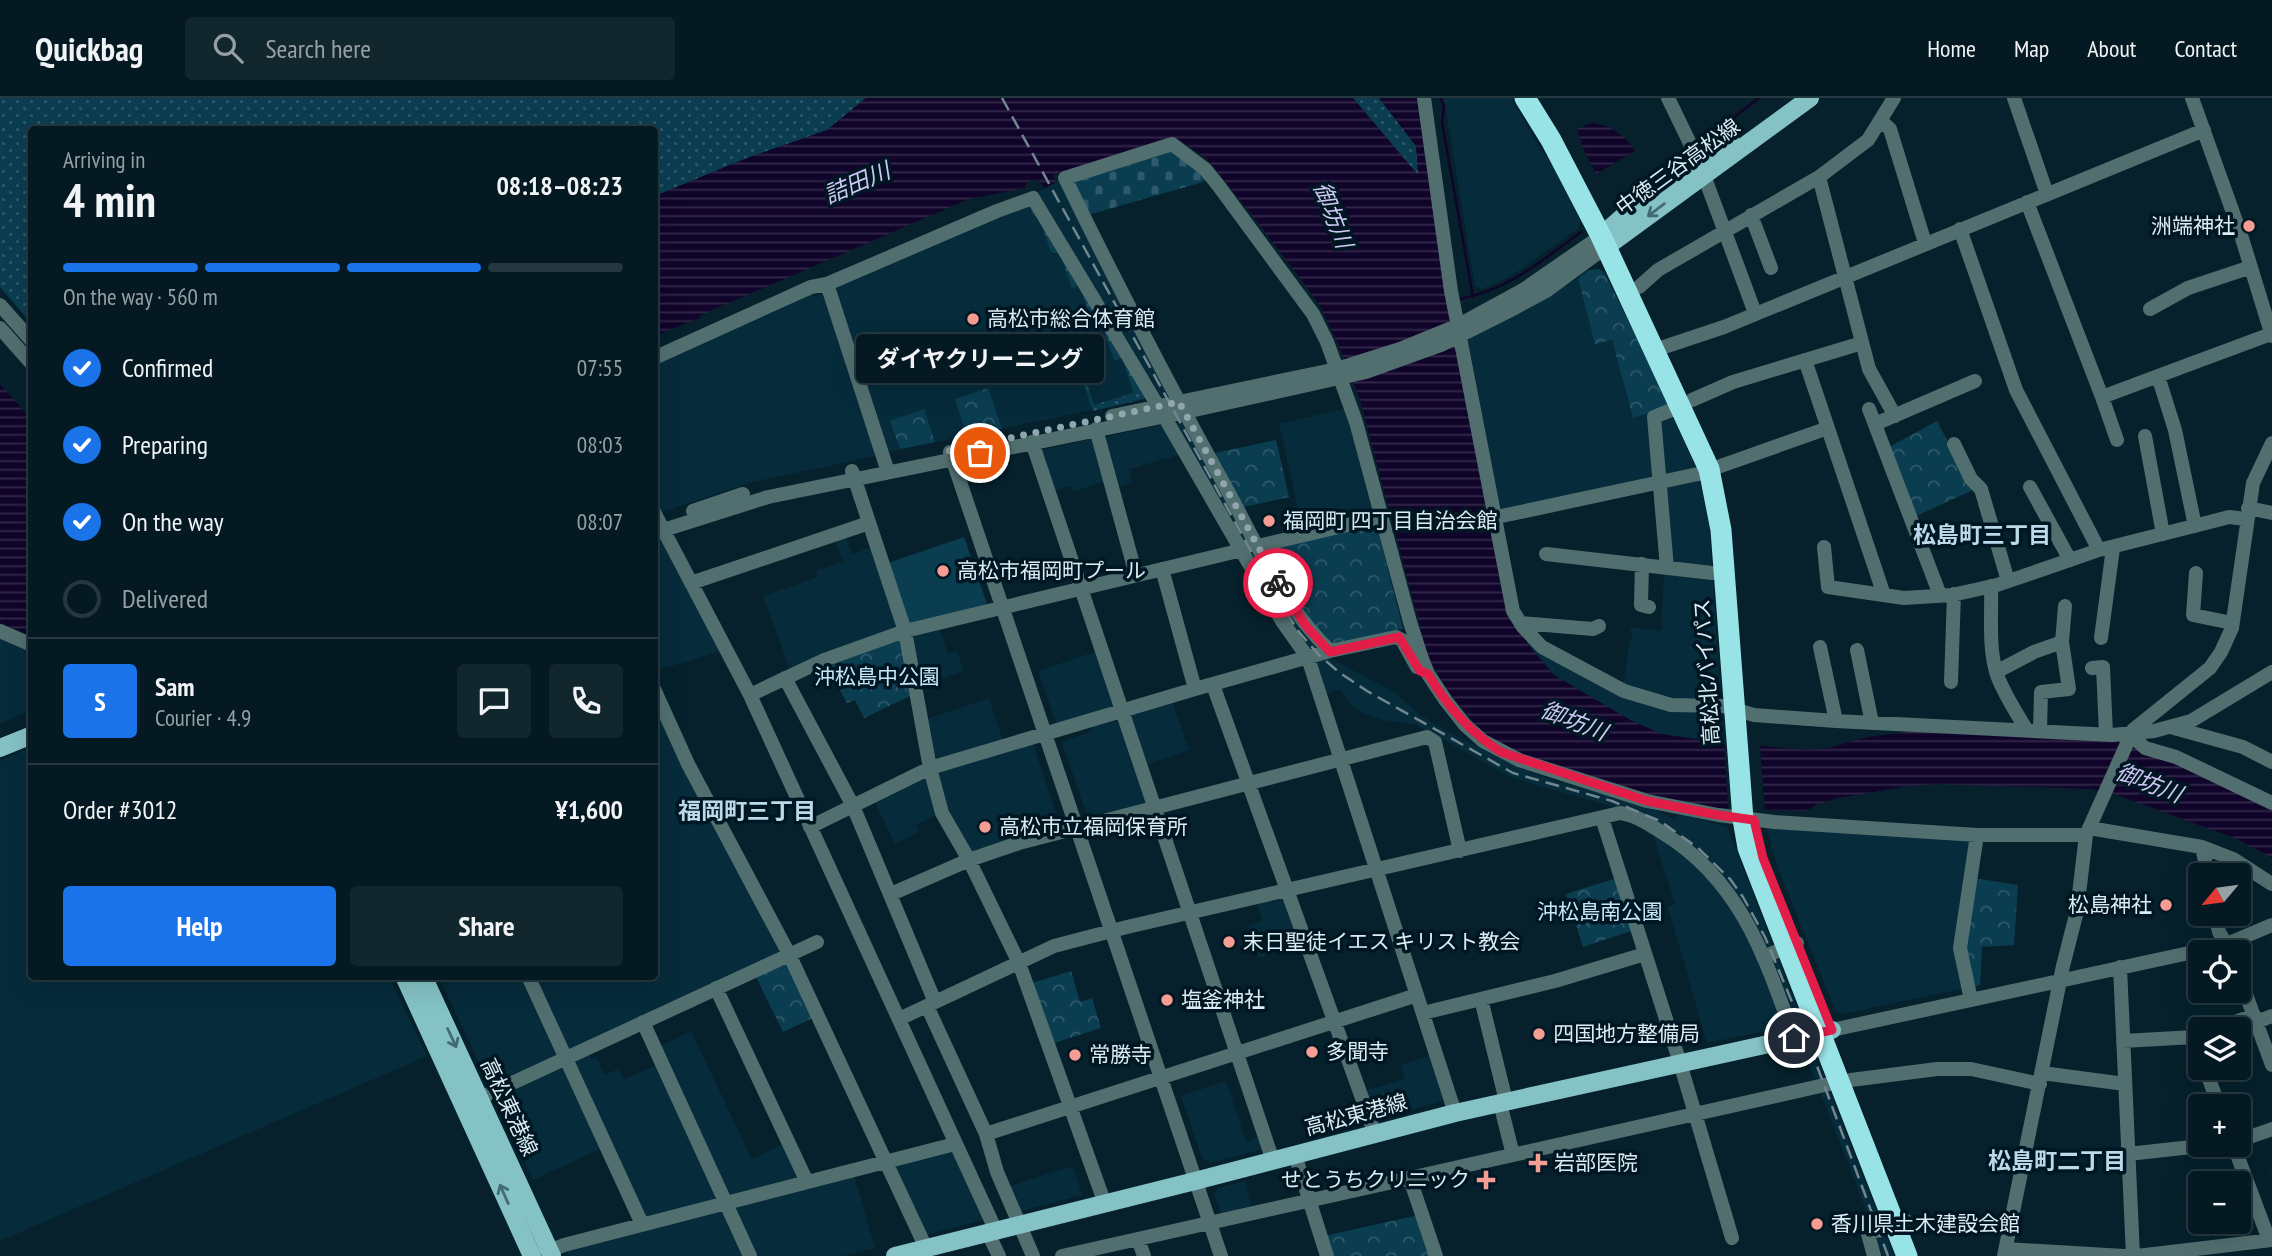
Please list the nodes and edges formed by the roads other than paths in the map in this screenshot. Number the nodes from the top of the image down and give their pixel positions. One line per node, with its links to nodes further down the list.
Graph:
1 (1424, 98): 29 (street)
2 (1525, 98): 19 (highway, 高松北バイパス)
3 (1541, 98): 19 (highway, 高松北バイパス)
4 (1668, 98): 12 (street)
5 (1791, 98): 12 (main road, 中徳三谷高松線)
6 (1810, 98): 12 (main road, 中徳三谷高松線)
7 (1894, 98): 10 (street)
8 (2014, 98): 14 (street)
9 (2192, 98): 11 (street)
10 (1881, 121): 13 (street); 20 (street)
11 (2204, 130): 14 (street); 22 (street)
12 (1697, 159): 18 (street); 19 (main road, 中徳三谷高松線)
13 (1819, 177): 16 (street); 23 (street)
14 (2047, 194): 15 (street)
15 (2027, 202): 17 (street); 41 (street)
16 (1751, 215): 18 (street); 21 (street)
17 (1960, 229): 20 (street); 72 (street)
18 (1724, 230): 25 (street); 28 (street)
19 (1608, 238): 25 (highway, 高松北バイパス); 29 (street); 34 (highway, 高松北バイパス)
20 (1925, 243): 23 (street)
21 (1766, 264)
22 (2251, 267): 27 (street); 31 (street)
23 (1846, 275): 28 (street); 33 (street)
24 (827, 284): 35 (street); 45 (street); 56 (street)
25 (1639, 287): 34 (highway, 高松北バイパス)
26 (0, 305): 32 (street)
27 (2150, 309)
28 (1755, 313): 34 (street)
29 (1458, 327): 38 (street); 64 (street)
30 (0, 328): 36 (street)
31 (2271, 328): 39 (street)
32 (28, 336)
33 (1862, 343): 37 (street); 46 (street)
34 (1661, 348): 42 (highway, 高松北バイパス)
35 (658, 356)
36 (28, 360)
37 (1805, 360): 42 (street); 48 (street)
38 (1342, 373): 43 (street); 43 (street); 63 (street)
39 (2158, 376): 41 (street); 67 (street)
40 (1975, 381): 46 (street)
41 (2102, 397): 51 (street)
42 (1686, 403): 57 (highway, 高松北バイパス); 59 (street)
43 (1181, 407): 45 (street); 70 (street)
44 (1869, 409): 47 (street)
45 (1161, 411): 49 (street); 55 (street); 73 (street)
46 (1895, 416): 47 (street)
47 (1875, 424): 87 (street)
48 (1828, 428): 57 (street); 86 (street)
49 (1096, 429): 52 (street); 81 (street)
50 (2145, 436): 69 (street)
51 (2117, 440)
52 (1032, 442): 55 (street); 85 (street)
53 (2272, 443): 62 (street)
54 (1954, 444): 82 (street)
55 (951, 455): 56 (street); 89 (street)
56 (887, 467): 58 (street)
57 (1715, 467): 59 (street); 114 (highway, 高松北バイパス)
58 (853, 474): 65 (street); 66 (street)
59 (1661, 482): 64 (street); 77 (street)
60 (2030, 487): 75 (street)
61 (2272, 513): 62 (street)
62 (2247, 514): 67 (street); 92 (street)
63 (1381, 517): 70 (street); 105 (street)
64 (1497, 517): 91 (street)
65 (869, 523): 83 (street); 95 (street)
66 (658, 525)
67 (2195, 526): 69 (street)
68 (658, 527): 83 (street)
69 (2163, 534): 72 (street)
70 (1258, 546): 101 (street)
71 (1824, 547): 86 (street)
72 (2106, 549): 75 (street); 96 (street)
73 (1241, 550): 78 (street); 102 (street)
74 (1546, 554): 76 (street)
75 (2070, 560): 82 (street)
76 (1642, 564): 77 (street); 90 (street)
77 (1667, 568): 79 (street)
78 (1162, 569): 81 (street); 110 (street)
79 (1712, 573)
80 (2196, 573): 92 (street)
81 (1136, 575): 85 (street)
82 (2008, 581): 84 (street)
83 (691, 583): 111 (street)
84 (1991, 586): 87 (street); 104 (street)
85 (1081, 589): 89 (street); 113 (street)
86 (1884, 595): 87 (street)
87 (1947, 595): 108 (street)
88 (2066, 606): 97 (street)
89 (1002, 607): 95 (street); 120 (street)
90 (1649, 607)
91 (1521, 623): 93 (street); 114 (street)
92 (2232, 623): 124 (street)
93 (1599, 626)
94 (0, 631): 98 (street)
95 (905, 631): 107 (street); 128 (street)
96 (2101, 638)
97 (2062, 642): 104 (street); 119 (street)
98 (28, 643)
99 (1821, 647): 115 (street)
100 (1857, 650): 116 (street)
101 (1330, 652): 102 (street); 105 (street)
102 (1308, 658): 109 (street); 126 (street)
103 (2092, 668): 121 (street)
104 (1996, 672): 119 (street)
105 (1428, 674): 133 (street)
106 (2271, 676): 118 (street)
107 (785, 678): 111 (street); 131 (street)
108 (1951, 682)
109 (1213, 685): 110 (street); 129 (street)
110 (1195, 689): 113 (street)
111 (750, 695): 135 (street)
112 (658, 698): 153 (street)
113 (1123, 710): 120 (street); 132 (street)
114 (1740, 711): 115 (street); 133 (highway, 高松北バイパス)
115 (1836, 721): 116 (street)
116 (1872, 723): 119 (street)
117 (28, 725): 123 (main road)
118 (2173, 727): 124 (street); 127 (street)
119 (2033, 730): 121 (street)
120 (1044, 732): 128 (street); 136 (street)
121 (2106, 734): 124 (street)
122 (28, 736): 125 (main road)
123 (0, 737)
124 (2128, 738): 130 (street); 137 (street)
125 (0, 748)
126 (1341, 759): 129 (street); 140 (street); 143 (street)
127 (2272, 762)
128 (930, 768): 131 (street); 141 (street)
129 (1248, 782): 132 (street); 145 (street)
130 (2272, 803)
131 (853, 806): 135 (street); 146 (street)
132 (1155, 806): 136 (street); 147 (street)
133 (1748, 815): 138 (street); 152 (highway, 高松北バイパス)
134 (1602, 818): 140 (street); 154 (street); 156 (street)
135 (810, 827): 171 (street)
136 (1076, 828): 141 (street); 149 (street)
137 (2087, 831): 138 (street); 139 (street); 162 (street)
138 (1977, 835): 166 (street)
139 (2202, 847): 142 (street); 144 (street)
140 (1460, 851): 143 (street)
141 (970, 860): 146 (street); 157 (street)
142 (2205, 863)
143 (1376, 870): 145 (street); 164 (street)
144 (2272, 884)
145 (1287, 890): 147 (street); 175 (street)
146 (891, 894): 168 (street)
147 (1191, 913): 149 (street); 180 (street)
148 (2272, 925): 150 (street)
149 (1111, 931): 157 (street); 184 (street)
150 (2244, 940)
151 (817, 942): 153 (street)
152 (1791, 945): 156 (street); 176 (highway, 高松北バイパス)
153 (789, 954): 163 (street); 204 (street)
154 (1646, 954): 165 (street); 182 (street)
155 (2188, 955): 158 (street)
156 (1763, 957): 178 (street)
157 (1019, 963): 168 (street); 190 (street)
158 (2120, 967): 162 (street); 179 (street)
159 (406, 980): 223 (main road, 高松東港線, one-way to 159)
160 (426, 980): 188 (main road, 高松東港線, one-way to 188)
161 (530, 980): 181 (street)
162 (2060, 981): 166 (street); 185 (street)
163 (716, 988): 174 (street); 207 (street)
164 (1417, 995): 169 (street); 175 (street)
165 (1481, 999): 169 (street); 189 (street)
166 (1971, 1000): 176 (street)
167 (2249, 1003): 172 (street)
168 (931, 1004): 171 (street); 194 (street)
169 (1423, 1013): 191 (street)
170 (2272, 1016): 172 (street)
171 (899, 1019): 197 (street)
172 (2255, 1019): 173 (street); 183 (street)
173 (2251, 1020)
174 (643, 1022): 181 (street); 209 (street)
175 (1335, 1022): 180 (street); 195 (street)
176 (1825, 1031): 178 (main road, 高松東港線); 186 (highway, 高松北バイパス)
177 (2188, 1037): 179 (street)
178 (1794, 1038): 182 (main road, 高松東港線)
179 (2123, 1041): 187 (street)
180 (1238, 1053): 184 (street); 203 (street)
181 (566, 1058): 188 (street); 212 (street)
182 (1680, 1063): 189 (main road, 高松東港線); 192 (street)
183 (2272, 1065)
184 (1161, 1078): 190 (street); 206 (street)
185 (2041, 1078): 186 (street); 187 (street); 220 (street)
186 (1844, 1081): 192 (street); 211 (highway, 高松北バイパス)
187 (2125, 1084): 199 (street)
188 (480, 1098): 221 (main road, 高松東港線)
189 (1503, 1102): 191 (main road, 高松東港線); 201 (street)
190 (1071, 1107): 194 (street); 210 (street)
191 (1455, 1113): 195 (main road, 高松東港線)
192 (1695, 1114): 201 (street); 216 (street)
193 (2272, 1129): 196 (street)
194 (986, 1134): 214 (street)
195 (1375, 1134): 200 (main road, 高松東港線)
196 (2251, 1136)
197 (955, 1144): 204 (street); 215 (street)
198 (2188, 1147): 199 (street)
199 (2128, 1154): 237 (street)
200 (1295, 1155): 203 (main road, 高松東港線); 208 (street)
201 (1513, 1155): 205 (street)
202 (2238, 1157): 218 (street)
203 (1273, 1161): 206 (main road, 高松東港線)
204 (887, 1162): 207 (street); 219 (street)
205 (1410, 1179): 208 (street); 232 (street)
206 (1195, 1181): 210 (main road, 高松東港線); 213 (street)
207 (807, 1182): 209 (street)
208 (1309, 1202): 213 (street); 231 (street)
209 (726, 1203): 212 (street); 224 (street)
210 (1105, 1204): 214 (main road, 高松東港線)
211 (1900, 1222): 233 (street); 234 (highway, 高松北バイパス); 235 (highway, 高松北バイパス)
212 (642, 1224): 221 (street)
213 (1210, 1224): 217 (street); 230 (street)
214 (1019, 1225): 215 (main road, 高松東港線); 227 (street)
215 (992, 1232): 219 (main road, 高松東港線); 226 (street)
216 (1732, 1238)
217 (1138, 1239): 228 (street); 229 (street)
218 (2270, 1240): 237 (street)
219 (926, 1248): 225 (main road, 高松東港線)
220 (2005, 1253): 222 (street)
221 (546, 1254)
222 (2064, 1255): 236 (street)
223 (532, 1256)
224 (750, 1256)
225 (895, 1256)
226 (999, 1256)
227 (1033, 1256)
228 (1062, 1256)
229 (1144, 1256)
230 (1221, 1256)
231 (1327, 1256)
232 (1436, 1256)
233 (1874, 1256)
234 (1907, 1256)
235 (1918, 1256)
236 (2124, 1256)
237 (2135, 1256)

